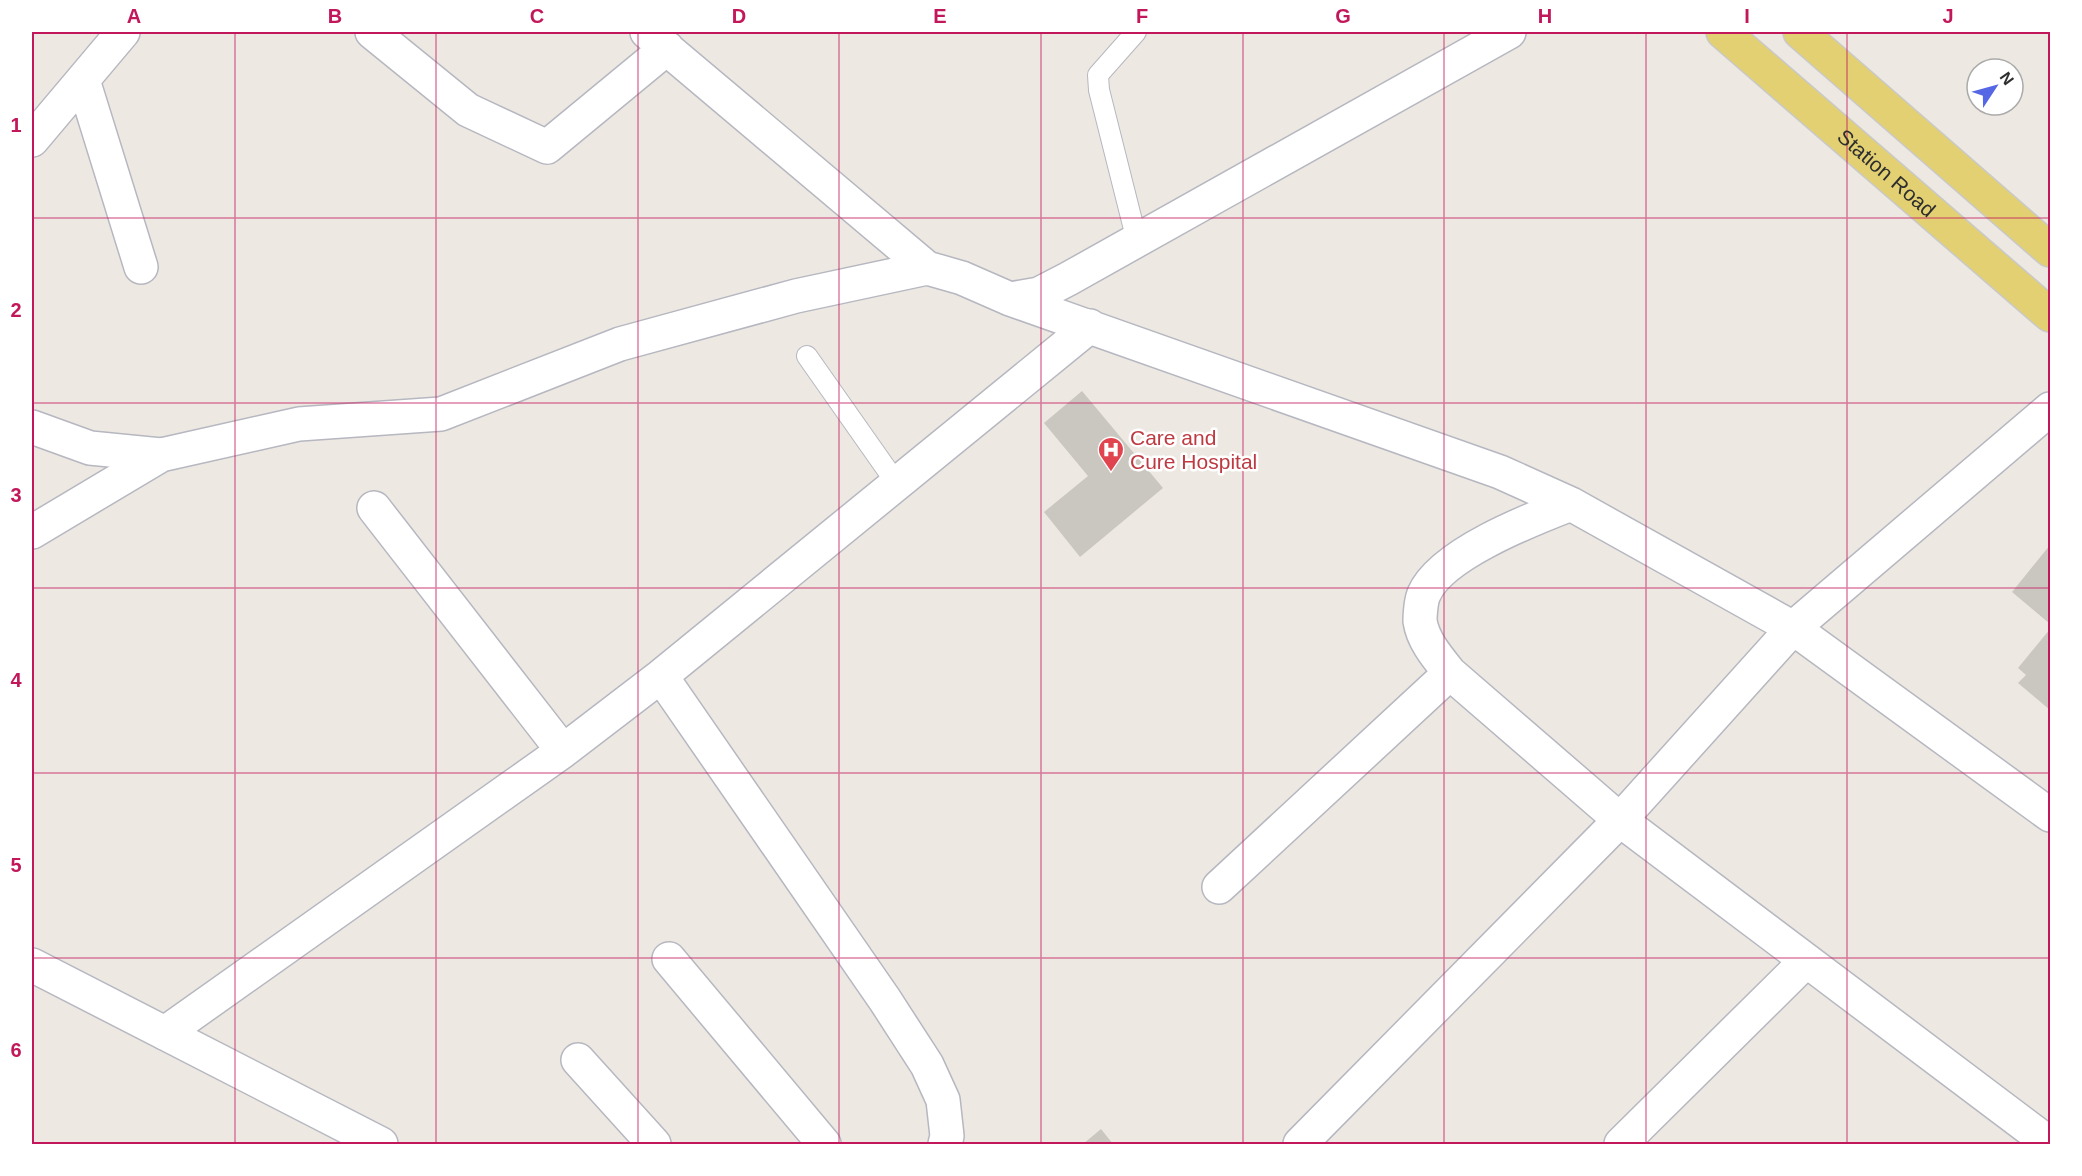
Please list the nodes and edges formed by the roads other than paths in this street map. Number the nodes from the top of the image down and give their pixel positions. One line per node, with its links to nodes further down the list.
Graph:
1 (123, 32): 8 (street)
2 (372, 32): 7 (street)
3 (1136, 32): 10 (lane)
4 (1509, 32): 10 (street)
5 (1723, 32): 15 (main road, Station Road)
6 (1800, 32): 11 (main road)
7 (657, 40): 13 (street)
8 (83, 80): 9 (street); 12 (street)
9 (32, 140)
10 (1137, 241): 14 (street)
11 (2050, 249)
12 (141, 267)
13 (927, 267): 14 (street); 20 (street)
14 (1010, 299): 16 (street)
15 (2050, 315)
16 (1090, 326): 21 (street); 22 (street)
17 (807, 356): 21 (lane)
18 (2050, 409): 25 (street)
19 (32, 427): 20 (street)
20 (161, 455): 24 (street)
21 (897, 484): 27 (street)
22 (1571, 504): 25 (street); 26 (street)
23 (374, 508): 28 (street)
24 (32, 532)
25 (1793, 628): 29 (street); 30 (street)
26 (1450, 673): 30 (street); 31 (street)
27 (661, 676): 28 (street); 40 (street)
28 (563, 751): 35 (street)
29 (2050, 815)
30 (1620, 820): 33 (street); 41 (street)
31 (1219, 887)
32 (669, 959): 39 (street)
33 (1806, 961): 42 (street); 43 (street)
34 (32, 964): 35 (street)
35 (165, 1033): 37 (street)
36 (578, 1060): 38 (street)
37 (381, 1144)
38 (654, 1144)
39 (824, 1144)
40 (945, 1144)
41 (1300, 1144)
42 (1621, 1144)
43 (2050, 1144)

